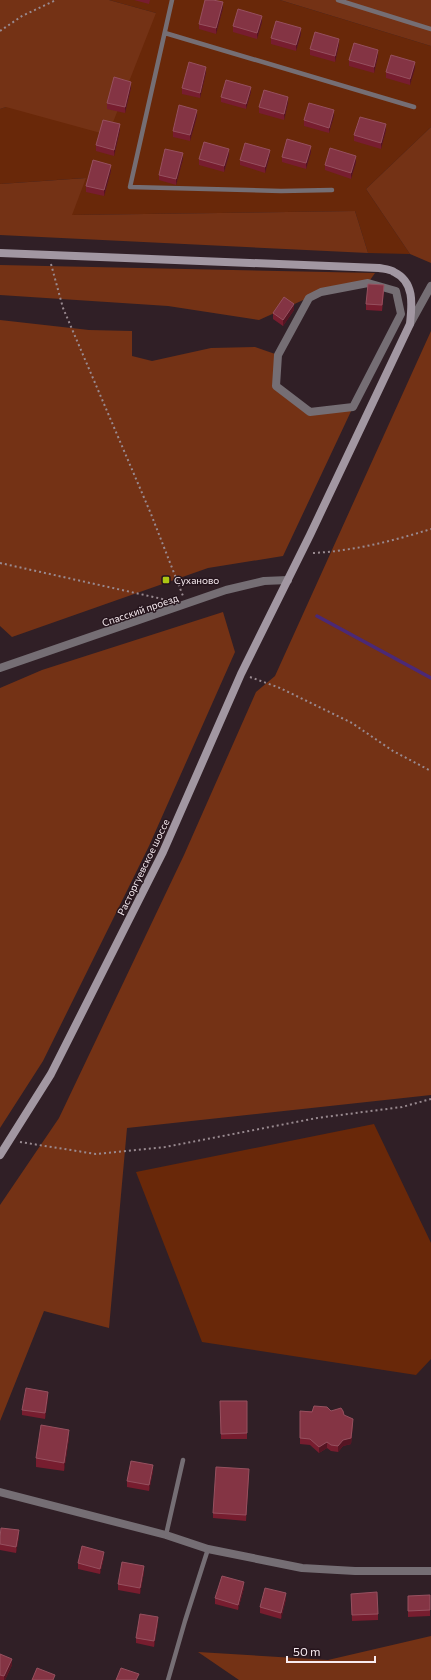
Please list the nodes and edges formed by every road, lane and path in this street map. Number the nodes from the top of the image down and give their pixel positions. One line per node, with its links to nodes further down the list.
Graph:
1 (56, 0): 5 (path)
2 (172, 0): 6 (lane)
3 (338, 0): 4 (lane)
4 (431, 29)
5 (0, 32)
6 (165, 33): 7 (lane); 8 (lane)
7 (414, 107)
8 (332, 190)
9 (0, 253): 10 (main road)
10 (49, 255): 13 (main road); 18 (path)
11 (431, 286): 13 (street)
12 (396, 291): 12 (street)
13 (410, 324): 15 (main road, Расторгуевское шоссе)
14 (431, 529): 15 (path)
15 (301, 553): 17 (main road, Расторгуевское шоссе)
16 (0, 564): 18 (path)
17 (288, 580): 18 (street, Спасский проезд); 20 (main road, Расторгуевское шоссе)
18 (186, 604): 19 (street, Спасский проезд)
19 (0, 668)
20 (241, 674): 21 (path); 23 (main road, Расторгуевское шоссе)
21 (431, 771)
22 (431, 1099): 23 (path)
23 (10, 1140): 24 (main road, Расторгуевское шоссе)
24 (0, 1155)
25 (183, 1460): 27 (lane)
26 (0, 1492): 27 (street)
27 (166, 1535): 28 (street)
28 (208, 1549): 29 (street); 30 (lane)
29 (431, 1571)
30 (168, 1680)

